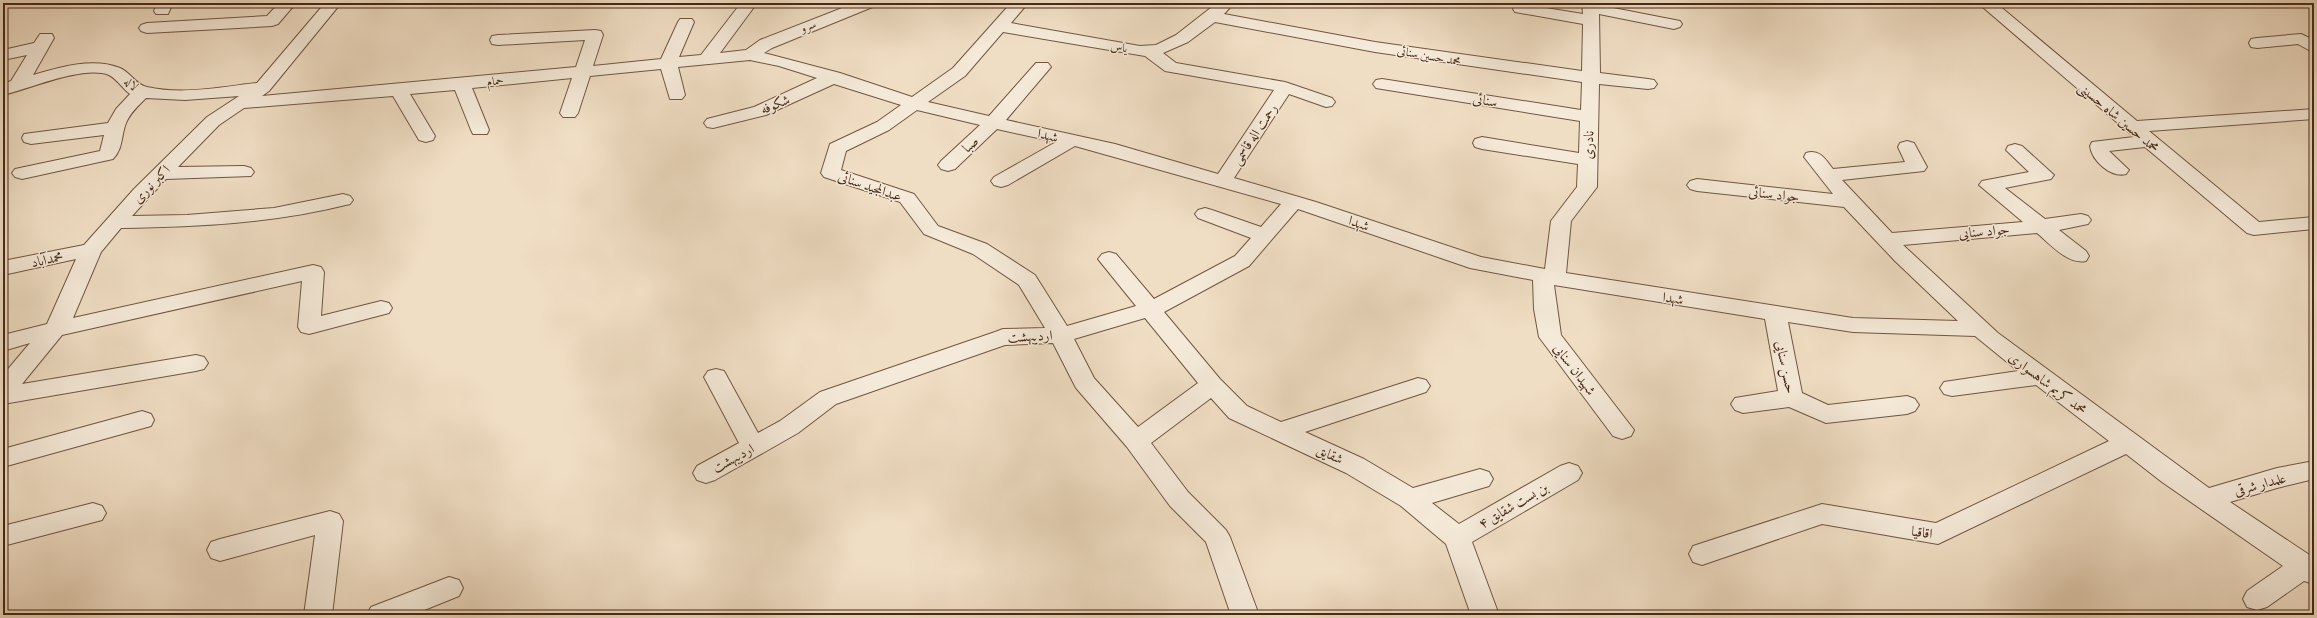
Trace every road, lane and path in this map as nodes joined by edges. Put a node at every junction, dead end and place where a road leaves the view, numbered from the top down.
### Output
1 (288, 3) edge
2 (333, 3) edge
3 (749, 3) edge
4 (869, 3) edge
5 (1020, 3) edge
6 (1226, 3) edge
7 (1986, 3) edge
8 (1520, 9) dead end
9 (1590, 10) edge
10 (1212, 16) junction
11 (686, 22) dead end
12 (1674, 24) dead end
13 (998, 27) junction
14 (147, 28) dead end
15 (498, 40) dead end
16 (2310, 42) edge
17 (2257, 43) dead end
18 (1150, 52) junction
19 (3, 55) edge
20 (750, 55) junction
21 (707, 59) junction
22 (668, 62) junction
23 (1042, 67) dead end
24 (582, 71) junction
25 (834, 77) junction
26 (1590, 78) junction
27 (461, 84) junction
28 (1382, 84) dead end
29 (1648, 84) dead end
30 (263, 87) junction
31 (11, 88) edge
32 (1285, 88) junction
33 (399, 90) junction
34 (142, 92) junction
35 (676, 95) dead end
36 (1326, 102) dead end
37 (240, 103) junction
38 (915, 104) junction
39 (569, 113) dead end
40 (2314, 114) edge
41 (1589, 117) junction
42 (713, 123) dead end
43 (993, 123) junction
44 (2131, 127) junction
45 (115, 128) junction
46 (480, 130) dead end
47 (426, 136) dead end
48 (31, 138) dead end
49 (1073, 140) junction
50 (2148, 141) junction
51 (1482, 143) dead end
52 (1907, 147) dead end
53 (2015, 150) dead end
54 (1813, 157) dead end
55 (1588, 160) junction
56 (948, 165) dead end
57 (2119, 170) dead end
58 (244, 172) dead end
59 (22, 173) dead end
60 (161, 173) junction
61 (1828, 176) junction
62 (1001, 180) dead end
63 (1223, 181) junction
64 (1697, 185) dead end
65 (343, 200) dead end
66 (1294, 202) junction
67 (1850, 202) junction
68 (1205, 214) dead end
69 (2081, 220) dead end
70 (115, 222) junction
71 (2314, 223) edge
72 (2043, 226) junction
73 (1264, 235) junction
74 (1886, 240) junction
75 (91, 250) junction
76 (2079, 256) dead end
77 (1109, 258) dead end
78 (3, 268) edge
79 (1549, 277) junction
80 (381, 308) dead end
81 (1152, 309) junction
82 (1775, 313) junction
83 (55, 329) junction
84 (1980, 329) junction
85 (1062, 335) junction
86 (3, 343) edge
87 (196, 363) dead end
88 (2040, 376) junction
89 (716, 377) dead end
90 (1212, 385) junction
91 (1418, 386) dead end
92 (1952, 388) dead end
93 (3, 391) edge
94 (3, 396) edge
95 (1791, 398) junction
96 (1743, 404) dead end
97 (1907, 405) dead end
98 (142, 420) dead end
99 (1622, 430) dead end
100 (1281, 431) junction
101 (1136, 442) junction
102 (2128, 442) junction
103 (753, 446) junction
104 (3, 458) edge
105 (2314, 470) edge
106 (706, 473) dead end
107 (1569, 473) dead end
108 (1480, 479) dead end
109 (1410, 499) junction
110 (2206, 499) junction
111 (93, 513) dead end
112 (3, 536) edge
113 (1457, 538) junction
114 (220, 550) dead end
115 (1702, 554) dead end
116 (2309, 570) edge
117 (449, 588) dead end
118 (2258, 599) dead end
119 (318, 615) edge
120 (381, 615) edge
121 (1245, 615) edge
122 (1485, 615) edge

1 - 14 street
2 - 30 street, اکبر نوری
3 - 21 street
4 - 20 street, سرو
5 - 13 street
6 - 10 street, یاس
7 - 44 street, محمد حسین شاه حسینی
8 - 9 street
9 - 12 street
9 - 26 street, نادری
10 - 18 street, یاس
10 - 26 street, محمد حسین سنائی
11 - 22 street
13 - 18 street, یاس
13 - 38 street
15 - 24 street
16 - 17 street
18 - 32 street
19 - 31 street
20 - 21 street, حمام
20 - 25 street, شهدا
21 - 22 street, حمام
22 - 24 street, حمام
22 - 35 street
23 - 43 street, صبا
24 - 27 street, حمام
24 - 39 street
25 - 38 street, شهدا
25 - 42 street, شکوفه
26 - 29 street, محمد حسین سنائی
26 - 41 street, نادری
27 - 33 street, حمام
27 - 46 street
28 - 41 street, سنائی
30 - 34 street, لاله
30 - 37 street, اکبر نوری
31 - 34 street, لاله
32 - 36 street
32 - 63 street, رحمت اله قاسمی
33 - 37 street, حمام
33 - 47 street
34 - 45 street
37 - 60 street, اکبر نوری
38 - 43 street, شهدا
38 - 85 street, عبدالمجید سنائی
40 - 44 street
41 - 55 street, نادری
43 - 49 street, شهدا
43 - 56 street, صبا
44 - 50 street, محمد حسین شاه حسینی
45 - 48 street
45 - 59 street
49 - 62 street
49 - 63 street, شهدا
50 - 57 street
50 - 71 street, محمد حسین شاه حسینی
51 - 55 street
52 - 61 street
53 - 72 street
54 - 61 street, محمد کریم شاهسواری
55 - 79 street, نادری
58 - 60 street
60 - 70 street, اکبر نوری
61 - 67 street, محمد کریم شاهسواری
63 - 66 street, شهدا
64 - 67 street, جواد سنائی
65 - 70 street
66 - 73 street, اردیبهشت
66 - 79 street, شهدا
67 - 74 street, محمد کریم شاهسواری
68 - 73 street
69 - 72 street, جواد سنایی
70 - 75 street, اکبر نوری
72 - 74 street, جواد سنایی
72 - 76 street
73 - 81 street, اردیبهشت
74 - 84 street, محمد کریم شاهسواری
75 - 78 street, محمدآباد
75 - 83 street, اکبر نوری
77 - 81 street, شقایق
79 - 82 street, شهدا
79 - 99 street, شهيدان سنايی
80 - 83 street
81 - 85 street, اردیبهشت
81 - 90 street, شقایق
82 - 84 street, شهدا
82 - 95 street, حسن سنايی
83 - 86 street
83 - 93 street, اکبر نوری
84 - 88 street, محمد کریم شاهسواری
85 - 101 street
85 - 103 street, اردیبهشت
87 - 94 street
88 - 92 street
88 - 102 street, محمد کریم شاهسواری
89 - 103 street
90 - 100 street, شقایق
90 - 101 street
91 - 100 street
95 - 96 street
95 - 97 street, حسن سنايی
98 - 104 street
100 - 109 street, شقایق
101 - 121 street
102 - 110 street, محمد کریم شاهسواری
102 - 115 street, اقاقیا
103 - 106 street, اردیبهشت
105 - 110 street, علمدار شرقی
107 - 113 street, بن بست شقایق ۴
108 - 109 street
109 - 113 street, شقایق
110 - 116 street, محمد کریم شاهسواری
111 - 112 street
113 - 122 street
114 - 119 street
116 - 118 street
117 - 120 street

